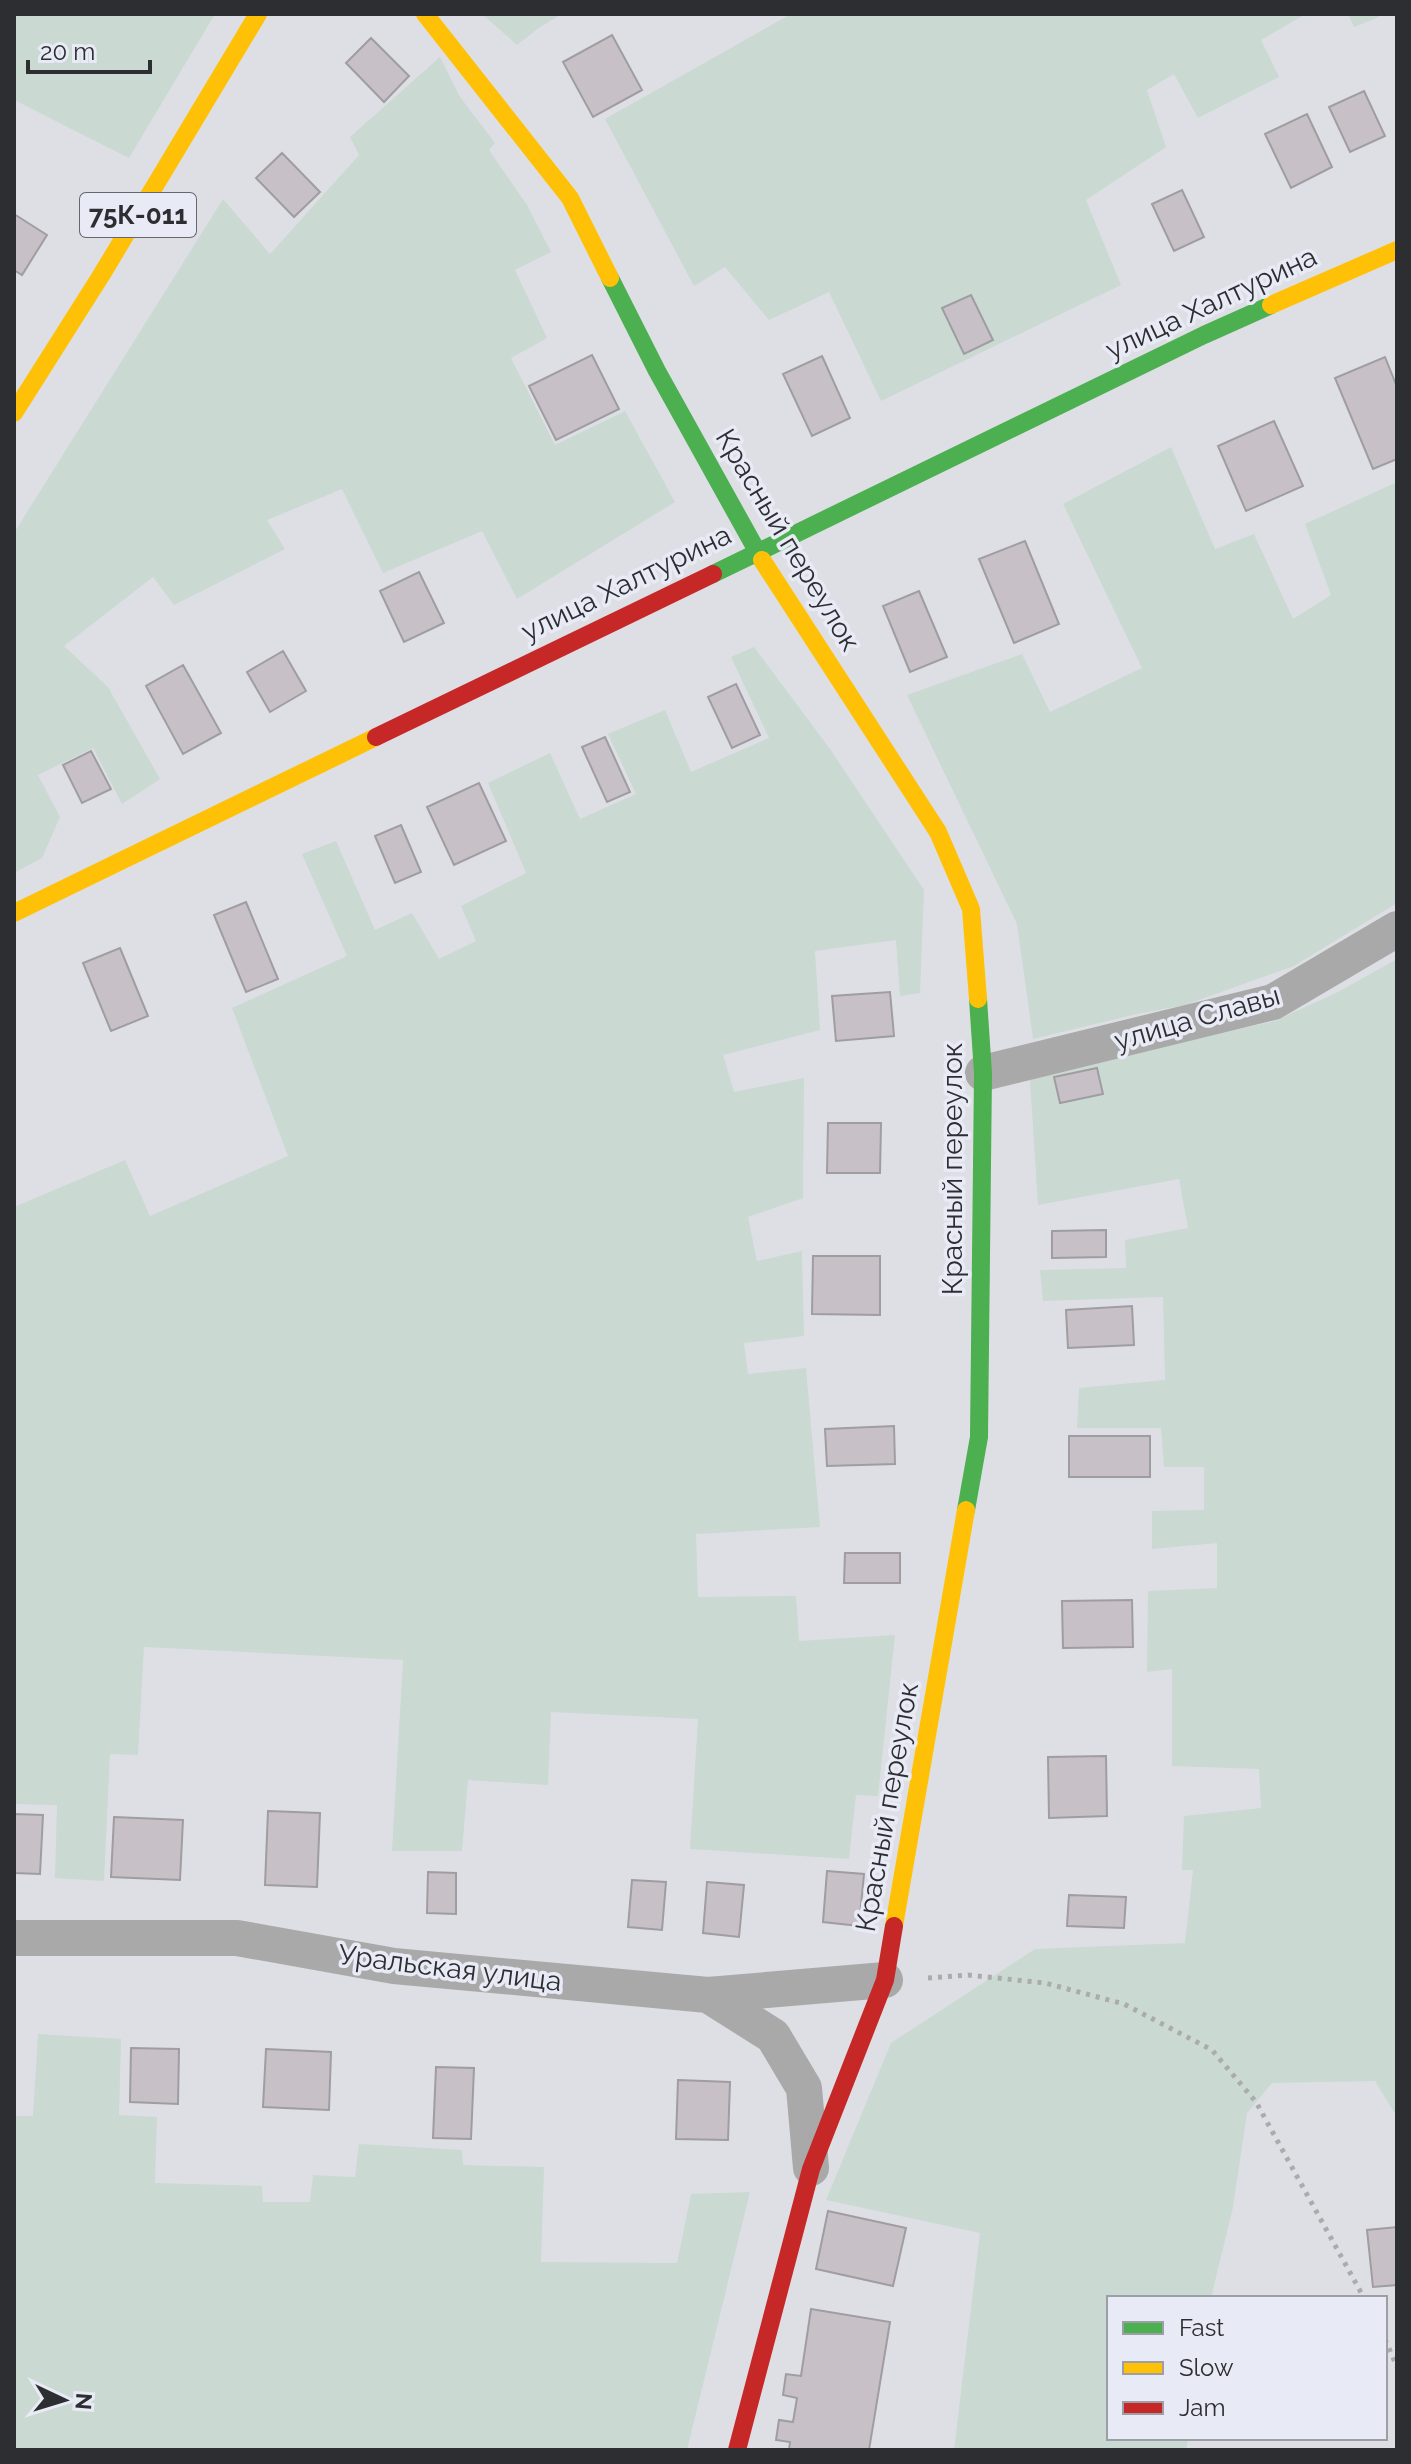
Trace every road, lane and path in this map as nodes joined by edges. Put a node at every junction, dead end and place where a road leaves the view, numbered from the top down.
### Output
1 (258, 14) edge
2 (425, 14) edge
3 (1397, 250) edge
4 (14, 413) edge
5 (756, 551) junction
6 (14, 913) edge
7 (1397, 929) edge
8 (983, 1073) junction
9 (14, 1938) edge
10 (885, 1980) junction
11 (708, 1995) junction
12 (811, 2169) junction
13 (1363, 2296) edge
14 (1387, 2344) edge
15 (1397, 2367) edge
16 (737, 2450) edge

1 - 4 street, 75К-011
2 - 5 street, Красный переулок
3 - 5 street, улица Халтурина
5 - 6 street, улица Халтурина
5 - 8 street, Красный переулок
7 - 8 street, улица Славы
8 - 10 street, Красный переулок
9 - 11 street, Уральская улица
10 - 11 street, Уральская улица
10 - 12 street, Красный переулок
10 - 13 path
11 - 12 street
12 - 16 street, Красный переулок
14 - 15 path

